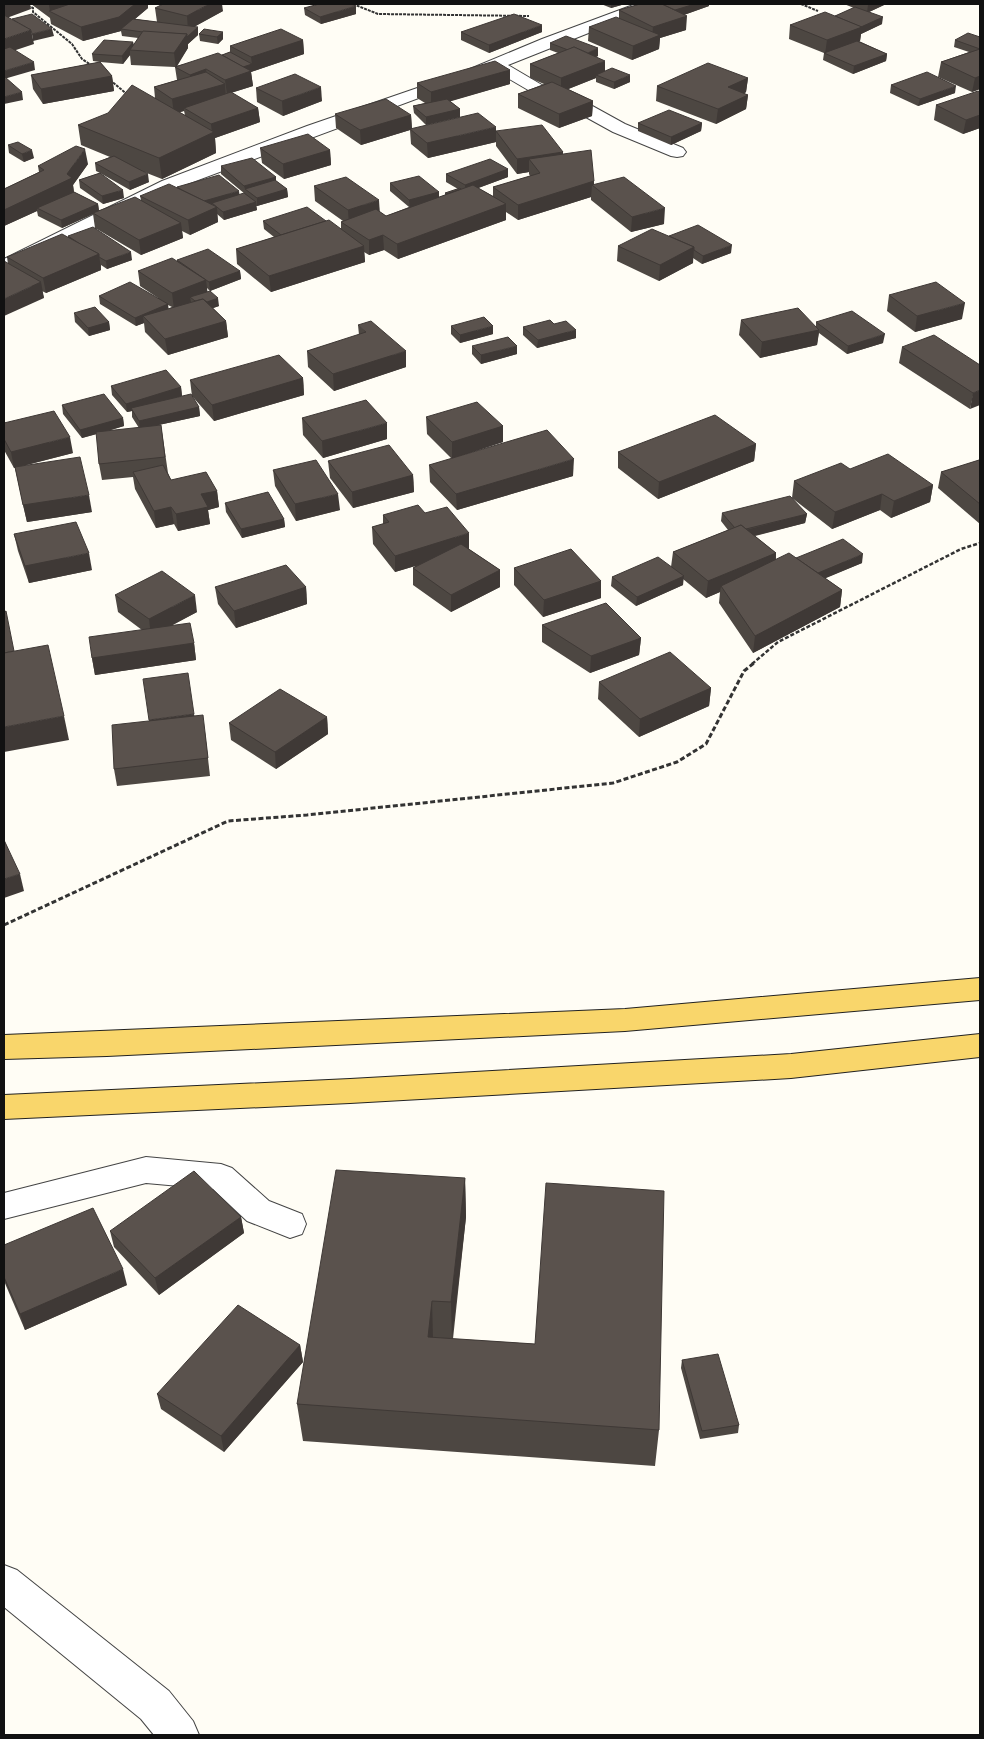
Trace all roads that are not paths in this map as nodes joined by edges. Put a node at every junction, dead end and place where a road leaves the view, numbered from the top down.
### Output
1 (650, 4) edge
2 (495, 64) junction
3 (677, 152) dead end
4 (4, 266) edge
5 (980, 989) edge
6 (980, 1045) edge
7 (4, 1047) edge
8 (4, 1107) edge
9 (4, 1206) edge
10 (290, 1224) dead end
11 (4, 1583) edge
12 (179, 1735) edge

1 - 2 street
2 - 3 street
2 - 4 street
5 - 7 main road
6 - 8 main road
9 - 10 street
11 - 12 street

